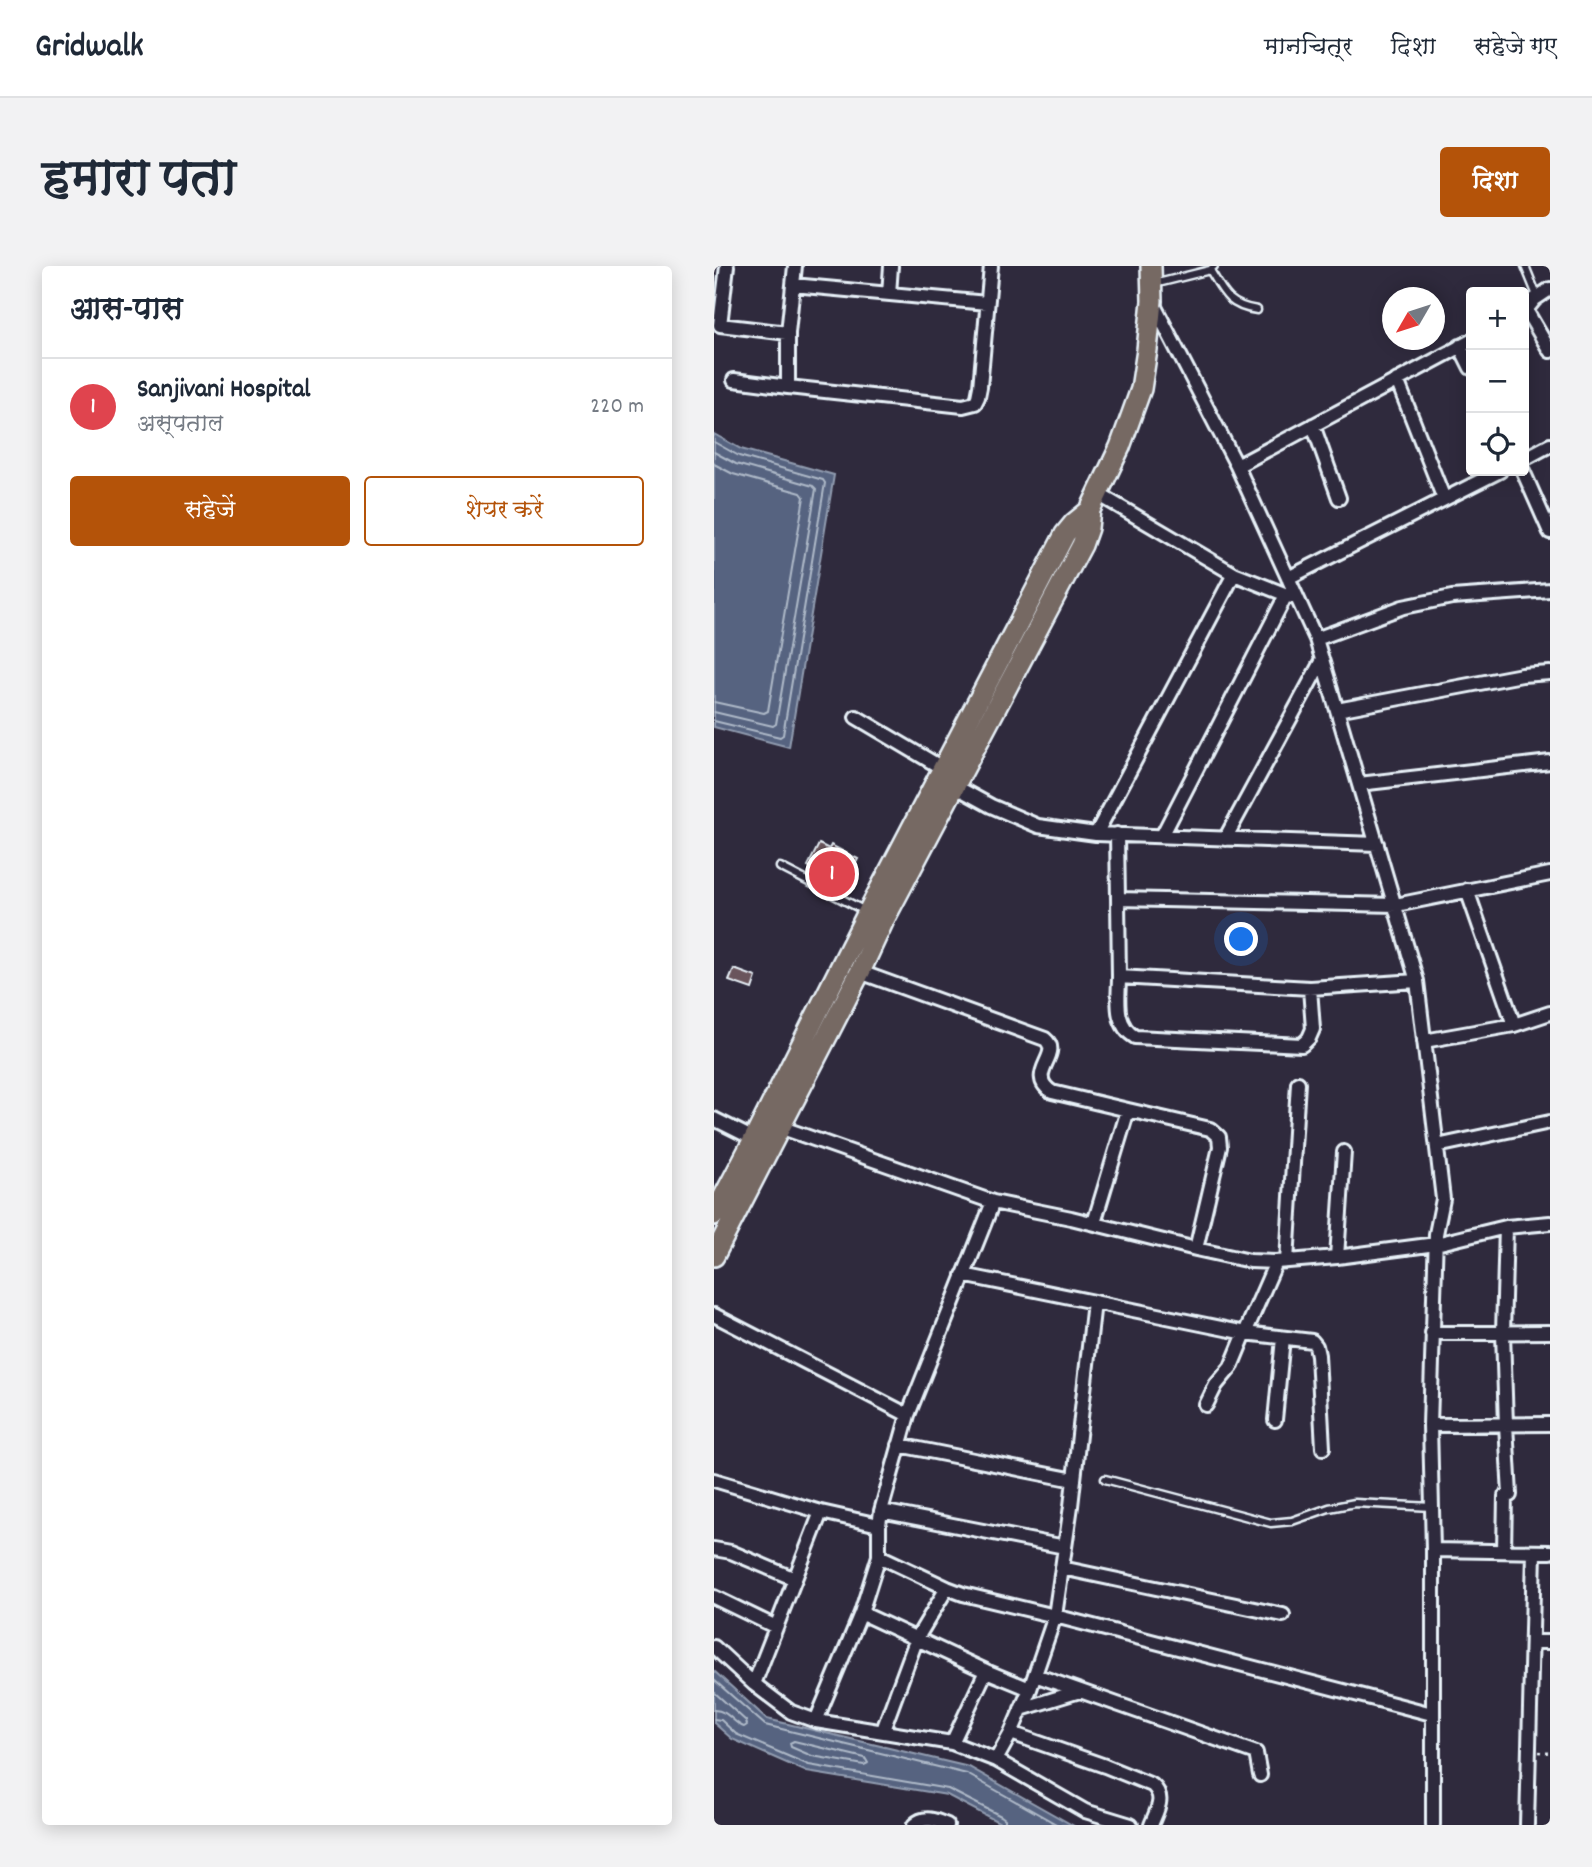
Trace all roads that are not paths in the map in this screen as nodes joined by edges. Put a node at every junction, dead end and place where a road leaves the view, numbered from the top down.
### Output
1 (727, 266) edge
2 (795, 266) edge
3 (891, 266) edge
4 (991, 266) edge
5 (1525, 266) edge
6 (1212, 268) edge
7 (1152, 284) edge
8 (793, 285) junction
9 (1550, 289) edge
10 (889, 294) junction
11 (1538, 298) junction
12 (987, 303) junction
13 (1529, 307) edge
14 (1257, 310) dead end
15 (1529, 317) edge
16 (717, 325) edge
17 (788, 332) junction
18 (1466, 344) edge
19 (1550, 351) edge
20 (734, 380) dead end
21 (1398, 380) junction
22 (788, 387) junction
23 (1313, 425) junction
24 (1550, 445) edge
25 (1529, 456) edge
26 (1237, 466) junction
27 (1490, 476) edge
28 (1524, 476) edge
29 (1339, 498) dead end
30 (1444, 499) junction
31 (1094, 502) junction
32 (1550, 531) edge
33 (1234, 574) junction
34 (1288, 578) junction
35 (1550, 590) edge
36 (1292, 597) junction
37 (1316, 639) junction
38 (1322, 660) junction
39 (1550, 673) edge
40 (1337, 710) junction
41 (856, 717) dead end
42 (1550, 762) edge
43 (940, 772) junction
44 (957, 782) junction
45 (1359, 784) junction
46 (1096, 834) junction
47 (1117, 834) junction
48 (1162, 836) junction
49 (1225, 839) junction
50 (1377, 844) junction
51 (780, 867) dead end
52 (1550, 874) edge
53 (1467, 890) junction
54 (1118, 899) junction
55 (1396, 905) junction
56 (876, 916) junction
57 (860, 972) junction
58 (1119, 977) junction
59 (1418, 981) junction
60 (1310, 988) junction
61 (1550, 1013) edge
62 (1514, 1025) junction
63 (1424, 1041) junction
64 (1298, 1083) dead end
65 (1128, 1111) junction
66 (714, 1119) edge
67 (1550, 1122) edge
68 (771, 1124) junction
69 (762, 1144) junction
70 (1437, 1146) junction
71 (1344, 1152) dead end
72 (992, 1202) junction
73 (714, 1215) edge
74 (1094, 1223) junction
75 (1550, 1223) edge
76 (1506, 1227) junction
77 (1436, 1244) junction
78 (1196, 1249) junction
79 (714, 1256) edge
80 (1337, 1257) junction
81 (1282, 1262) junction
82 (964, 1275) junction
83 (1094, 1302) junction
84 (714, 1315) edge
85 (1550, 1332) edge
86 (1245, 1333) junction
87 (1432, 1333) junction
88 (1503, 1333) junction
89 (1283, 1338) junction
90 (1206, 1405) dead end
91 (908, 1415) junction
92 (1275, 1420) dead end
93 (1550, 1424) edge
94 (1430, 1425) junction
95 (1506, 1425) junction
96 (899, 1445) junction
97 (1323, 1448) dead end
98 (1105, 1479) dead end
99 (714, 1480) edge
100 (1074, 1480) junction
101 (1432, 1507) junction
102 (821, 1512) junction
103 (880, 1518) junction
104 (1065, 1547) junction
105 (714, 1549) edge
106 (1433, 1550) junction
107 (1504, 1551) junction
108 (1534, 1552) junction
109 (1550, 1552) edge
110 (879, 1556) junction
111 (1062, 1568) junction
112 (795, 1579) junction
113 (947, 1588) junction
114 (714, 1597) edge
115 (861, 1613) junction
116 (1283, 1615) dead end
117 (1055, 1616) junction
118 (776, 1627) junction
119 (917, 1638) junction
120 (1532, 1642) junction
121 (1550, 1642) edge
122 (714, 1647) edge
123 (986, 1671) junction
124 (1035, 1675) junction
125 (754, 1684) junction
126 (1030, 1689) junction
127 (1080, 1691) junction
128 (1021, 1709) junction
129 (1432, 1714) junction
130 (816, 1721) junction
131 (883, 1730) junction
132 (1011, 1733) junction
133 (952, 1743) junction
134 (996, 1760) junction
135 (1260, 1775) dead end
136 (914, 1825) edge
137 (947, 1825) edge
138 (1131, 1825) edge
139 (1151, 1825) edge
140 (1433, 1825) edge
141 (1528, 1825) edge

1 - 16 street
2 - 8 street
3 - 10 street
4 - 12 street
5 - 11 lane
6 - 7 lane
6 - 14 lane
7 - 26 street
7 - 31 highway
8 - 10 street
8 - 17 street
9 - 11 street
10 - 12 street
11 - 13 street
12 - 22 street
15 - 19 street
16 - 17 street
17 - 22 street
18 - 21 street
20 - 22 street
21 - 23 street
21 - 30 street
23 - 26 street
23 - 29 street
24 - 25 street
26 - 34 street
27 - 30 street
28 - 32 street
30 - 34 street
31 - 33 street
31 - 43 highway
31 - 44 highway
33 - 36 street
33 - 46 street
34 - 36 street
35 - 37 street
36 - 37 street
36 - 48 street
37 - 38 street
38 - 40 street
38 - 49 street
39 - 40 street
40 - 45 street
41 - 43 street
42 - 45 street
43 - 44 street
43 - 56 highway
44 - 46 street
44 - 56 highway
45 - 50 street
46 - 47 street
47 - 48 street
47 - 54 street
48 - 49 street
49 - 50 street
50 - 55 street
51 - 56 lane
52 - 53 street
53 - 55 street
53 - 62 street
54 - 55 street
54 - 58 street
55 - 59 street
56 - 57 highway
56 - 68 highway
57 - 65 street
57 - 68 highway
58 - 60 street
58 - 60 street
59 - 60 street
59 - 63 street
61 - 62 street
62 - 63 street
63 - 70 street
64 - 81 street
65 - 74 street
65 - 78 street
66 - 69 street
67 - 70 street
68 - 69 highway
68 - 72 street
69 - 73 highway
69 - 79 highway
70 - 77 street
71 - 80 street
72 - 74 street
72 - 82 street
74 - 78 street
75 - 76 street
76 - 77 street
76 - 88 street
77 - 80 street
77 - 87 street
78 - 81 street
80 - 81 street
81 - 86 street
82 - 83 street
82 - 91 street
83 - 86 street
83 - 100 street
84 - 91 street
85 - 88 street
86 - 89 street
86 - 90 street
87 - 88 street
87 - 94 street
88 - 95 street
89 - 92 street
89 - 97 street
91 - 96 street
93 - 95 street
94 - 95 street
94 - 101 street
95 - 107 street
96 - 100 street
96 - 103 street
98 - 101 lane
99 - 102 street
100 - 104 street
101 - 106 street
102 - 103 street
102 - 112 street
103 - 104 street
103 - 110 street
104 - 111 street
105 - 112 street
106 - 107 street
106 - 129 street
107 - 108 street
108 - 109 street
108 - 120 street
110 - 113 street
110 - 115 street
111 - 116 street
111 - 117 street
112 - 118 street
113 - 117 street
113 - 119 street
114 - 118 street
115 - 119 street
115 - 130 street
117 - 124 street
117 - 129 street
118 - 125 street
119 - 123 street
119 - 131 street
120 - 121 street
120 - 141 street
122 - 125 street
123 - 126 street
123 - 133 street
124 - 126 street
124 - 127 street
125 - 130 street
126 - 128 street
127 - 128 street
127 - 135 street
128 - 132 street
129 - 140 street
130 - 131 street
131 - 133 street
132 - 134 street
132 - 139 street
133 - 134 street
134 - 138 street
136 - 137 street

